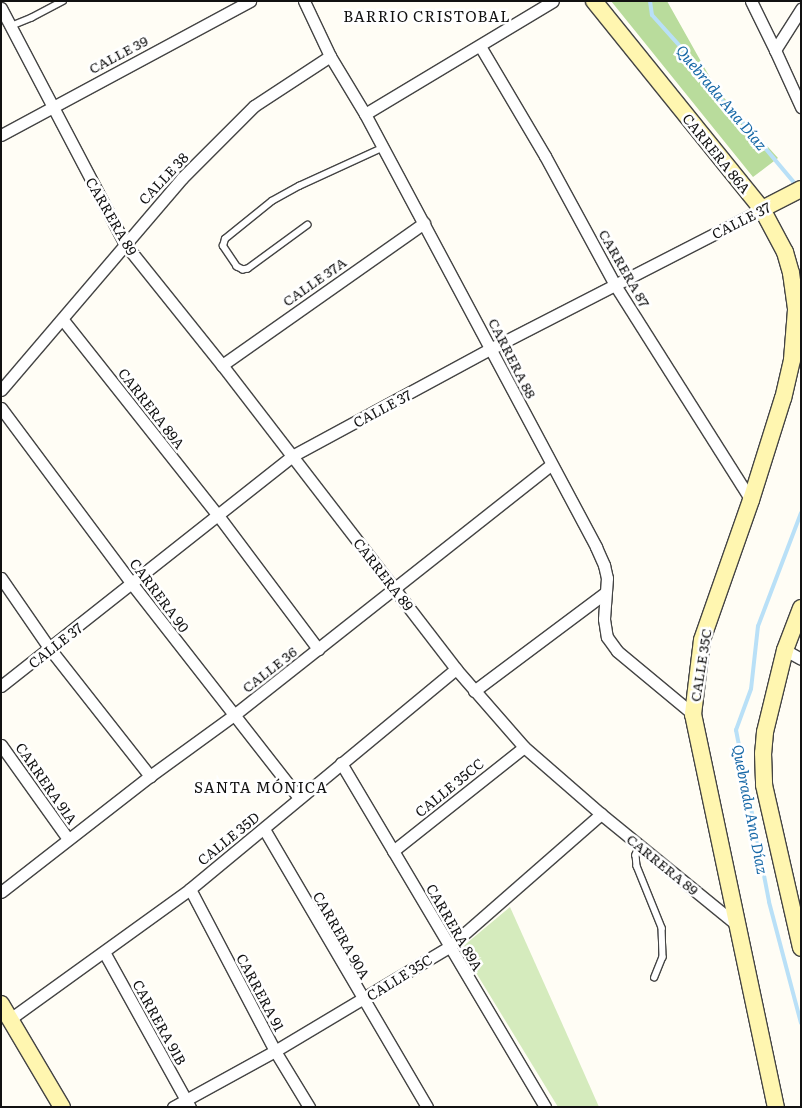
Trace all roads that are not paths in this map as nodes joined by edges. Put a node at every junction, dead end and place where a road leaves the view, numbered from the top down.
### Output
1 (63, 1) edge
2 (250, 1) edge
3 (304, 1) edge
4 (553, 1) edge
5 (594, 1) edge
6 (751, 1) edge
7 (1, 8) edge
8 (801, 9) edge
9 (6, 28) edge
10 (480, 46) junction
11 (775, 50) junction
12 (330, 56) junction
13 (52, 107) junction
14 (801, 107) edge
15 (366, 114) junction
16 (1, 135) edge
17 (384, 148) junction
18 (801, 189) edge
19 (762, 209) junction
20 (424, 223) junction
21 (308, 225) dead end
22 (125, 244) junction
23 (615, 285) junction
24 (63, 320) junction
25 (492, 348) junction
26 (222, 365) junction
27 (1, 390) edge
28 (1, 408) edge
29 (292, 456) junction
30 (551, 465) junction
31 (751, 500) junction
32 (217, 514) junction
33 (1, 578) edge
34 (132, 584) junction
35 (394, 587) junction
36 (605, 593) junction
37 (801, 608) edge
38 (50, 649) junction
39 (318, 649) junction
40 (785, 650) junction
41 (801, 658) edge
42 (456, 669) junction
43 (1, 686) edge
44 (474, 691) junction
45 (693, 714) junction
46 (234, 716) junction
47 (1, 745) edge
48 (524, 747) junction
49 (341, 763) junction
50 (150, 776) junction
51 (299, 798) junction
52 (601, 814) junction
53 (264, 829) junction
54 (68, 839) junction
55 (640, 845) junction
56 (393, 851) junction
57 (190, 889) junction
58 (1, 892) edge
59 (736, 924) junction
60 (449, 947) junction
61 (801, 948) edge
62 (104, 952) junction
63 (655, 977) dead end
64 (362, 1000) junction
65 (1, 1004) edge
66 (10, 1019) junction
67 (275, 1051) junction
68 (188, 1103) edge
69 (62, 1107) edge
70 (173, 1107) edge
71 (309, 1107) edge
72 (427, 1107) edge
73 (545, 1107) edge
74 (776, 1107) edge

1 - 9 lane
2 - 13 street, CALLE 39
3 - 12 street, CARRERA 88
4 - 10 street
5 - 19 street, CARRERA 86A
6 - 11 street
7 - 9 street, CARRERA 89
8 - 11 street
9 - 13 street, CARRERA 89
10 - 15 street
10 - 23 street, CARRERA 87
11 - 14 street
12 - 15 street, CARRERA 88
12 - 22 street, CALLE 38
13 - 16 street, CALLE 39
13 - 22 street, CARRERA 89
15 - 17 street, CARRERA 88
17 - 20 street, CARRERA 88
17 - 21 lane
18 - 19 street, CALLE 37
19 - 23 street, CALLE 37
19 - 31 street, CARRERA 86A
20 - 25 street, CARRERA 88
20 - 26 street, CALLE 37A
22 - 24 street, CALLE 38
22 - 26 street, CARRERA 89
23 - 25 street, CALLE 37
23 - 31 street, CARRERA 87
24 - 27 street, CALLE 38
24 - 32 street, CARRERA 89A
25 - 29 street, CALLE 37
25 - 30 street, CARRERA 88
26 - 29 street, CARRERA 89
28 - 34 street, CARRERA 90
29 - 32 street, CALLE 37
29 - 35 street, CARRERA 89
30 - 35 street, CALLE 36
30 - 36 street, CARRERA 88
31 - 45 street, CALLE 35C
32 - 34 street, CALLE 37
32 - 39 street, CARRERA 89A
33 - 38 street
34 - 38 street, CALLE 37
34 - 46 street, CARRERA 90
35 - 39 street, CALLE 36
35 - 42 street, CARRERA 89
36 - 44 street
36 - 45 street, CARRERA 88
37 - 40 street
38 - 43 street, CALLE 37
38 - 50 street
39 - 46 street, CALLE 36
40 - 41 street
40 - 61 street
42 - 44 street, CARRERA 89
42 - 49 street, CALLE 35D
44 - 48 street, CARRERA 89
45 - 59 street, CALLE 35C
46 - 50 street, CALLE 36
46 - 51 street, CARRERA 90
47 - 54 street, CARRERA 91A
48 - 52 street, CARRERA 89
48 - 56 street, CALLE 35CC
49 - 51 street, CALLE 35D
49 - 56 street, CARRERA 89A
50 - 54 street, CALLE 36
51 - 53 street, CALLE 35D
52 - 55 street, CARRERA 89
52 - 60 street, CALLE 35C
53 - 57 street, CALLE 35D
53 - 64 street, CARRERA 90A
54 - 58 street, CALLE 36
55 - 59 street, CARRERA 89
55 - 63 lane
56 - 60 street, CARRERA 89A
57 - 62 street, CALLE 35D
57 - 67 street, CARRERA 91
59 - 74 street
60 - 64 street, CALLE 35C
60 - 73 street, CARRERA 89A
62 - 66 street, CALLE 35D
62 - 68 street, CARRERA 91B
64 - 67 street, CALLE 35C
64 - 72 street, CARRERA 90A
65 - 66 street
66 - 69 street
67 - 68 street, CALLE 35C
67 - 71 street, CARRERA 91
68 - 70 street, CALLE 35C

